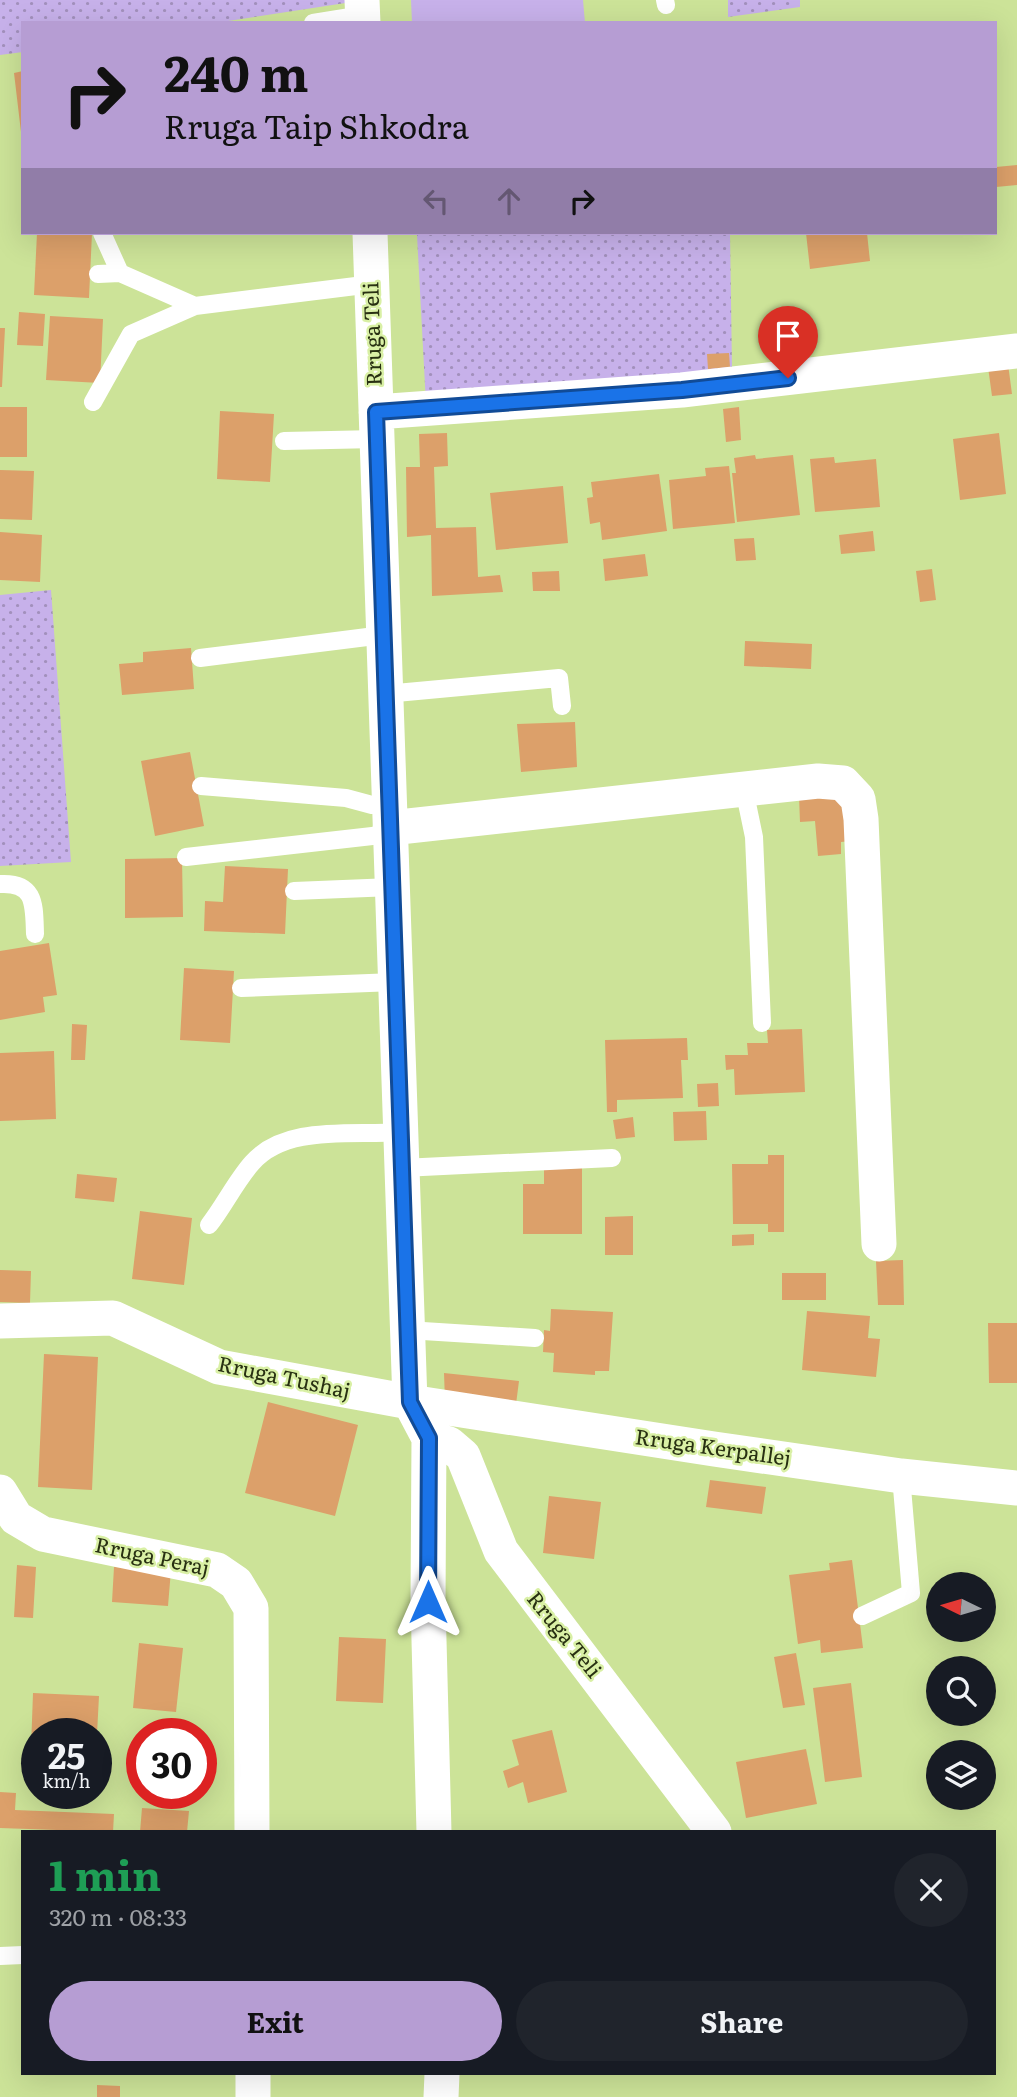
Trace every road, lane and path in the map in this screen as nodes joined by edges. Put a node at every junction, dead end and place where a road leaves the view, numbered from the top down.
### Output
1 (363, 13) edge
2 (323, 21) edge
3 (103, 235) edge
4 (370, 235) edge
5 (120, 273) junction
6 (98, 274) dead end
7 (372, 284) junction
8 (195, 306) junction
9 (131, 334) junction
10 (107, 343) dead end
11 (1017, 351) edge
12 (93, 402) dead end
13 (377, 426) junction
14 (285, 441) dead end
15 (383, 635) junction
16 (200, 658) dead end
17 (385, 694) junction
18 (562, 706) dead end
19 (201, 786) dead end
20 (744, 789) junction
21 (390, 822) junction
22 (186, 858) dead end
23 (0, 884) edge
24 (392, 887) junction
25 (293, 891) dead end
26 (34, 934) dead end
27 (395, 982) junction
28 (241, 988) dead end
29 (762, 1023) dead end
30 (400, 1132) junction
31 (612, 1158) dead end
32 (402, 1168) junction
33 (209, 1225) dead end
34 (879, 1244) dead end
35 (0, 1321) edge
36 (407, 1330) junction
37 (535, 1338) dead end
38 (410, 1402) junction
39 (429, 1438) junction
40 (901, 1476) junction
41 (1017, 1488) edge
42 (0, 1492) edge
43 (862, 1616) dead end
44 (252, 1830) edge
45 (434, 1830) edge
46 (712, 1830) edge
47 (21, 1955) edge
48 (0, 1956) edge
49 (253, 2075) edge
50 (442, 2075) edge
51 (253, 2097) edge
52 (441, 2097) edge

1 - 2 lane
3 - 5 lane
4 - 7 street, Rruga Teli
5 - 6 lane
5 - 8 lane
7 - 8 lane
7 - 13 street, Rruga Teli
8 - 9 lane
9 - 10 lane
9 - 12 lane
11 - 13 street
13 - 14 lane
13 - 15 street, Rruga Teli
15 - 16 lane
15 - 17 street, Rruga Teli
17 - 18 lane
17 - 21 street, Rruga Teli
19 - 21 lane
20 - 21 street
20 - 29 lane
20 - 34 street
21 - 22 lane
21 - 24 street, Rruga Teli
23 - 26 lane
24 - 25 lane
24 - 27 street, Rruga Teli
27 - 28 lane
27 - 30 street, Rruga Teli
30 - 32 street, Rruga Teli
30 - 33 lane
31 - 32 lane
32 - 36 street, Rruga Teli
35 - 38 street, Rruga Tushaj
36 - 37 lane
36 - 38 street, Rruga Teli
38 - 39 street, Rruga Teli
38 - 40 street, Rruga Kerpallej
39 - 45 street, Rruga Teli
39 - 46 street, Rruga Teli
40 - 41 street, Rruga Kerpallej
40 - 43 lane
42 - 44 street, Rruga Peraj
47 - 48 lane
49 - 51 street
50 - 52 street

